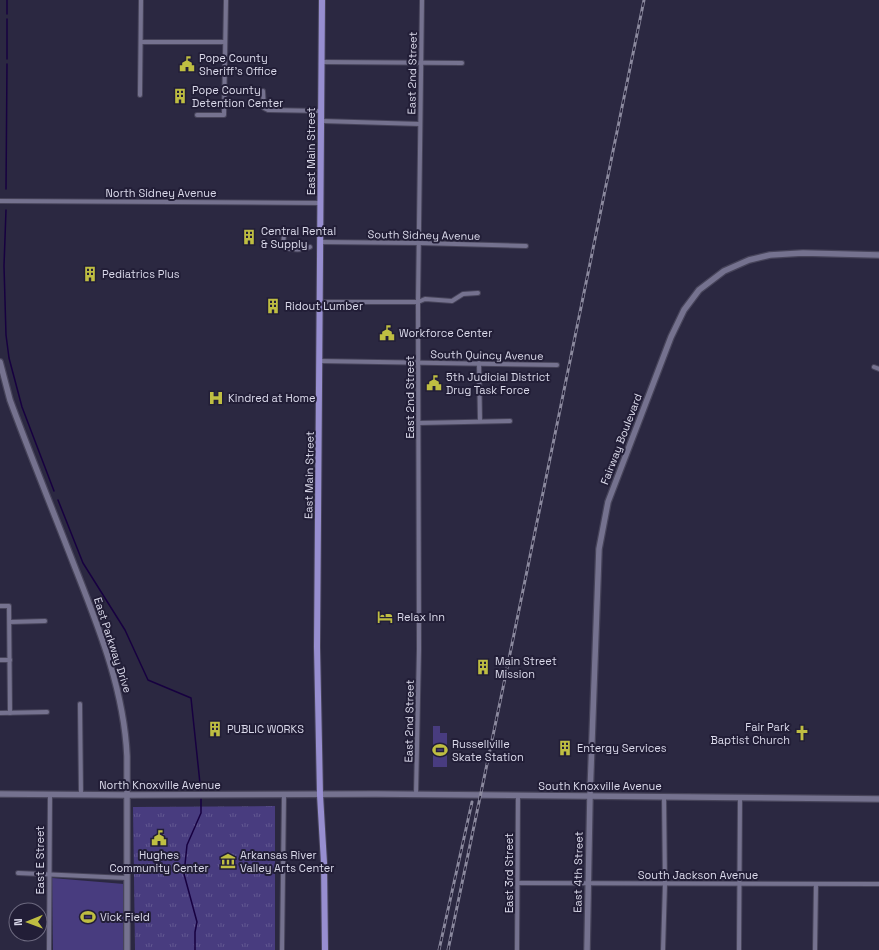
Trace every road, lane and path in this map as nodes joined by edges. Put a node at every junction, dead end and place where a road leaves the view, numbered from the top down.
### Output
1 (141, 0) edge
2 (226, 0) edge
3 (322, 0) edge
4 (422, 0) edge
5 (141, 42) junction
6 (225, 42) junction
7 (322, 62) junction
8 (421, 63) junction
9 (462, 63) dead end
10 (263, 91) dead end
11 (140, 95) dead end
12 (322, 111) junction
13 (197, 116) dead end
14 (322, 122) junction
15 (420, 124) junction
16 (0, 201) edge
17 (321, 203) junction
18 (285, 231) dead end
19 (320, 242) junction
20 (420, 243) junction
21 (526, 246) dead end
22 (310, 247) dead end
23 (879, 255) edge
24 (478, 293) dead end
25 (320, 302) junction
26 (418, 302) junction
27 (320, 361) junction
28 (0, 362) edge
29 (419, 363) junction
30 (479, 363) junction
31 (557, 365) dead end
32 (480, 421) junction
33 (510, 421) dead end
34 (418, 423) junction
35 (0, 606) edge
36 (10, 622) junction
37 (45, 622) dead end
38 (0, 660) edge
39 (10, 660) junction
40 (80, 704) dead end
41 (47, 712) dead end
42 (0, 713) edge
43 (10, 713) junction
44 (0, 794) edge
45 (50, 795) junction
46 (80, 795) junction
47 (127, 795) junction
48 (284, 795) junction
49 (320, 795) junction
50 (416, 795) junction
51 (518, 795) junction
52 (590, 795) junction
53 (664, 796) junction
54 (740, 797) junction
55 (879, 798) edge
56 (18, 873) dead end
57 (49, 875) junction
58 (127, 878) junction
59 (518, 883) junction
60 (588, 883) junction
61 (665, 884) junction
62 (739, 884) junction
63 (816, 884) junction
64 (879, 884) edge
65 (49, 950) edge
66 (126, 950) edge
67 (282, 950) edge
68 (325, 950) edge
69 (517, 950) edge
70 (587, 950) edge
71 (663, 950) edge
72 (739, 950) edge
73 (816, 950) edge

1 - 5 street
2 - 6 street
3 - 7 main road, East Main Street
4 - 8 street, East 2nd Street
5 - 6 street
5 - 11 street
6 - 13 street
7 - 8 street
7 - 12 main road, East Main Street
8 - 9 street
8 - 15 street, East 2nd Street
10 - 12 street
12 - 14 main road, East Main Street
14 - 15 street
14 - 17 main road, East Main Street
15 - 20 street, East 2nd Street
16 - 17 street, North Sidney Avenue
17 - 19 main road, East Main Street
18 - 22 street
19 - 20 street, South Sidney Avenue
19 - 25 main road, East Main Street
20 - 21 street, South Sidney Avenue
20 - 26 street, East 2nd Street
23 - 52 main road, Fairway Boulevard
24 - 26 street
25 - 26 street
25 - 27 main road, East Main Street
26 - 29 street, East 2nd Street
27 - 29 street, South Quincy Avenue
27 - 49 main road, East Main Street
28 - 47 main road, East Parkway Drive
29 - 30 street, South Quincy Avenue
29 - 34 street, East 2nd Street
30 - 31 street, South Quincy Avenue
30 - 32 street
32 - 33 street
32 - 34 street
34 - 50 street, East 2nd Street
35 - 36 street
36 - 37 street
36 - 39 street
38 - 39 street
39 - 43 street
40 - 46 street
41 - 43 street
42 - 43 street
44 - 45 main road, North Knoxville Avenue
45 - 46 main road, North Knoxville Avenue
45 - 57 street, East E Street
46 - 47 main road, North Knoxville Avenue
47 - 48 main road, North Knoxville Avenue
47 - 58 main road, East Parkway Drive
48 - 49 main road, North Knoxville Avenue
48 - 67 street
49 - 50 main road, South Knoxville Avenue
49 - 68 main road, East Main Street
50 - 51 main road, South Knoxville Avenue
51 - 52 main road, South Knoxville Avenue
51 - 59 street, East 3rd Street
52 - 53 main road, South Knoxville Avenue
52 - 60 main road, East 4th Street
53 - 54 main road, South Knoxville Avenue
53 - 61 street
54 - 55 main road, South Knoxville Avenue
54 - 62 street
56 - 57 street
57 - 58 street
57 - 65 street, East E Street
58 - 66 main road, East Parkway Drive
59 - 60 street, South Jackson Avenue
59 - 69 street, East 3rd Street
60 - 61 street, South Jackson Avenue
60 - 70 main road, East 4th Street
61 - 62 street, South Jackson Avenue
61 - 71 street
62 - 63 street, South Jackson Avenue
62 - 72 street
63 - 64 street, South Jackson Avenue
63 - 73 street

